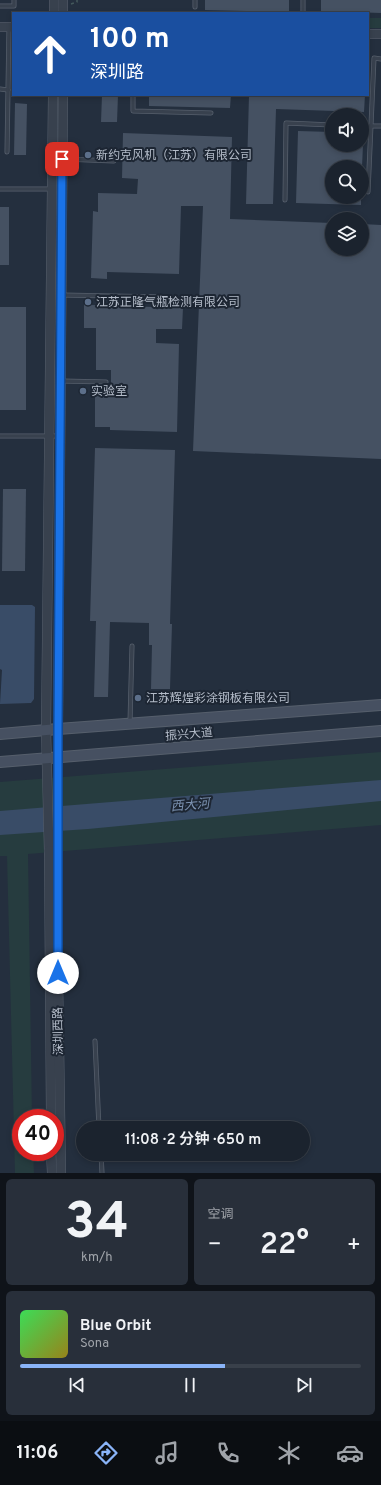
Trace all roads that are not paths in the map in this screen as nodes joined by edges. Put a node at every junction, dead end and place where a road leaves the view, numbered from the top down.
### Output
1 (14, 0) edge
2 (54, 0) edge
3 (63, 0) edge
4 (195, 0) edge
5 (303, 0) edge
6 (0, 6) edge
7 (195, 8) dead end
8 (54, 12) edge
9 (63, 12) edge
10 (303, 12) edge
11 (7, 27) edge
12 (369, 34) edge
13 (381, 34) edge
14 (381, 59) edge
15 (0, 89) edge
16 (8, 90) junction
17 (53, 96) edge
18 (63, 96) edge
19 (133, 96) edge
20 (211, 113) dead end
21 (325, 125) edge
22 (371, 126) junction
23 (381, 126) edge
24 (7, 152) dead end
25 (62, 159) junction
26 (114, 161) dead end
27 (369, 170) edge
28 (0, 189) edge
29 (57, 189) junction
30 (285, 200) dead end
31 (61, 295) junction
32 (163, 297) dead end
33 (61, 381) junction
34 (106, 382) dead end
35 (0, 436) edge
36 (49, 436) junction
37 (60, 436) junction
38 (132, 646) dead end
39 (381, 705) edge
40 (130, 724) junction
41 (58, 728) junction
42 (46, 730) junction
43 (381, 731) edge
44 (0, 734) edge
45 (46, 758) junction
46 (58, 758) junction
47 (0, 762) edge
48 (54, 849) junction
49 (95, 1041) dead end
50 (51, 1109) edge
51 (99, 1121) edge
52 (51, 1161) edge
53 (101, 1161) edge
54 (52, 1173) edge
55 (61, 1173) edge
56 (102, 1173) edge

1 - 6 lane
2 - 8 street
3 - 9 street
4 - 7 lane
5 - 10 lane
11 - 16 lane
12 - 13 street
14 - 22 lane
15 - 16 lane
16 - 24 lane
17 - 29 street
18 - 25 street
19 - 20 lane
21 - 30 lane
22 - 23 lane
22 - 27 lane
25 - 26 lane
25 - 29 street
28 - 29 lane
29 - 31 street
29 - 36 street
31 - 32 lane
31 - 33 street
33 - 34 lane
33 - 37 street
35 - 36 lane
36 - 37 lane
36 - 42 street
37 - 41 street
38 - 40 lane
39 - 40 main road, 振兴大道
40 - 41 main road, 振兴大道
41 - 42 main road, 振兴大道
41 - 46 street
42 - 44 main road, 振兴大道
42 - 45 street
43 - 46 main road, 振兴大道
45 - 46 main road, 振兴大道
45 - 47 main road, 振兴大道
45 - 48 street
46 - 48 street
48 - 50 street, 深圳西路
48 - 55 street, 深圳西路
49 - 51 lane
52 - 54 street
53 - 56 lane

